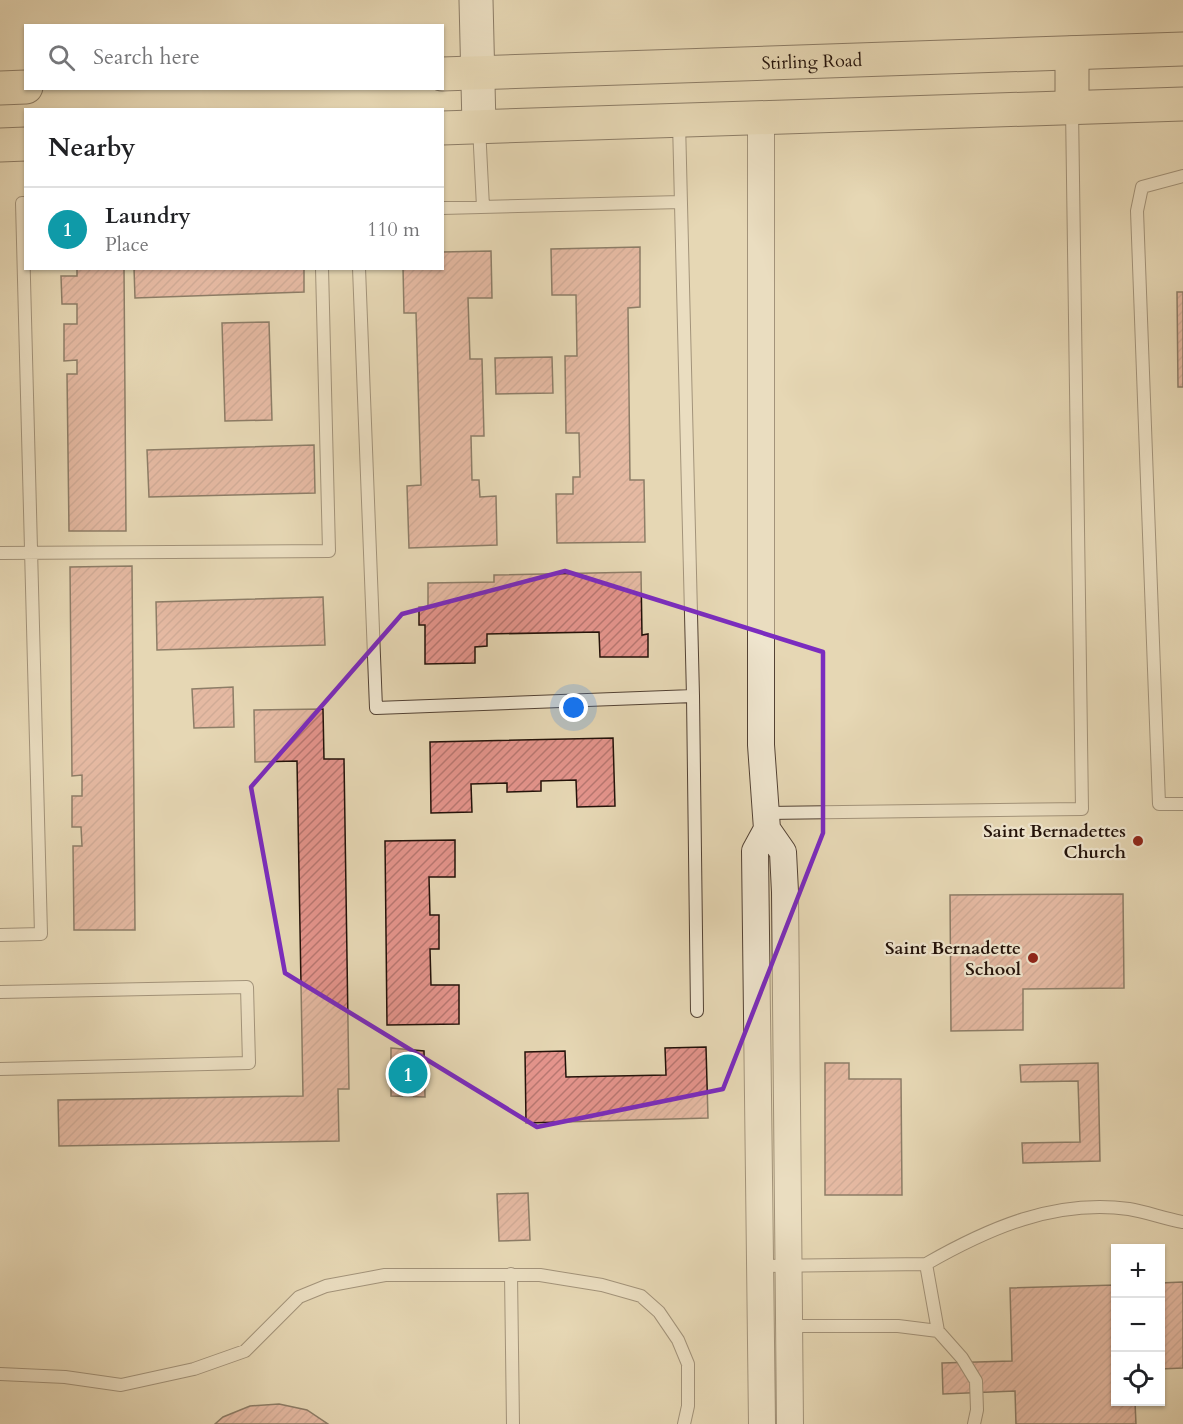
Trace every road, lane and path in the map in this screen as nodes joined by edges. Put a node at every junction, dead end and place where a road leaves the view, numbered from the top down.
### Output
1 (476, 0) edge
2 (1183, 49) edge
3 (1072, 53) junction
4 (477, 73) junction
5 (444, 74) edge
6 (24, 87) edge
7 (0, 88) edge
8 (1183, 104) edge
9 (1072, 107) junction
10 (761, 119) junction
11 (679, 120) junction
12 (479, 126) junction
13 (444, 128) edge
14 (24, 144) edge
15 (0, 145) edge
16 (1183, 176) edge
17 (681, 202) junction
18 (24, 203) edge
19 (483, 207) junction
20 (444, 208) edge
21 (322, 270) edge
22 (359, 270) edge
23 (32, 552) junction
24 (0, 553) edge
25 (693, 696) junction
26 (1183, 804) edge
27 (766, 821) junction
28 (0, 935) edge
29 (0, 992) edge
30 (697, 1011) dead end
31 (772, 1017) junction
32 (0, 1069) edge
33 (1183, 1222) edge
34 (926, 1264) junction
35 (762, 1266) junction
36 (790, 1266) junction
37 (511, 1274) junction
38 (791, 1326) junction
39 (938, 1330) junction
40 (0, 1374) edge
41 (513, 1424) edge
42 (684, 1424) edge
43 (762, 1424) edge
44 (790, 1424) edge
45 (974, 1424) edge

1 - 4 street
2 - 3 main road, Stirling Road
3 - 4 main road, Stirling Road
3 - 9 main road
4 - 5 main road, Stirling Road
4 - 12 street
6 - 7 main road
8 - 9 main road
9 - 10 main road
9 - 27 lane
10 - 11 main road
10 - 27 street
11 - 12 main road
11 - 17 lane
12 - 13 main road
12 - 19 lane
14 - 15 main road
16 - 26 lane
17 - 19 lane
17 - 25 lane
18 - 23 lane
19 - 20 lane
21 - 23 lane
22 - 25 lane
23 - 24 lane
23 - 28 lane
25 - 30 lane
27 - 31 street
29 - 32 lane
31 - 35 street
31 - 36 street
33 - 34 lane
34 - 36 lane
34 - 39 lane
35 - 36 lane
35 - 43 street
36 - 38 street
37 - 40 lane
37 - 41 lane
37 - 42 lane
38 - 39 lane
38 - 44 street
39 - 45 lane

